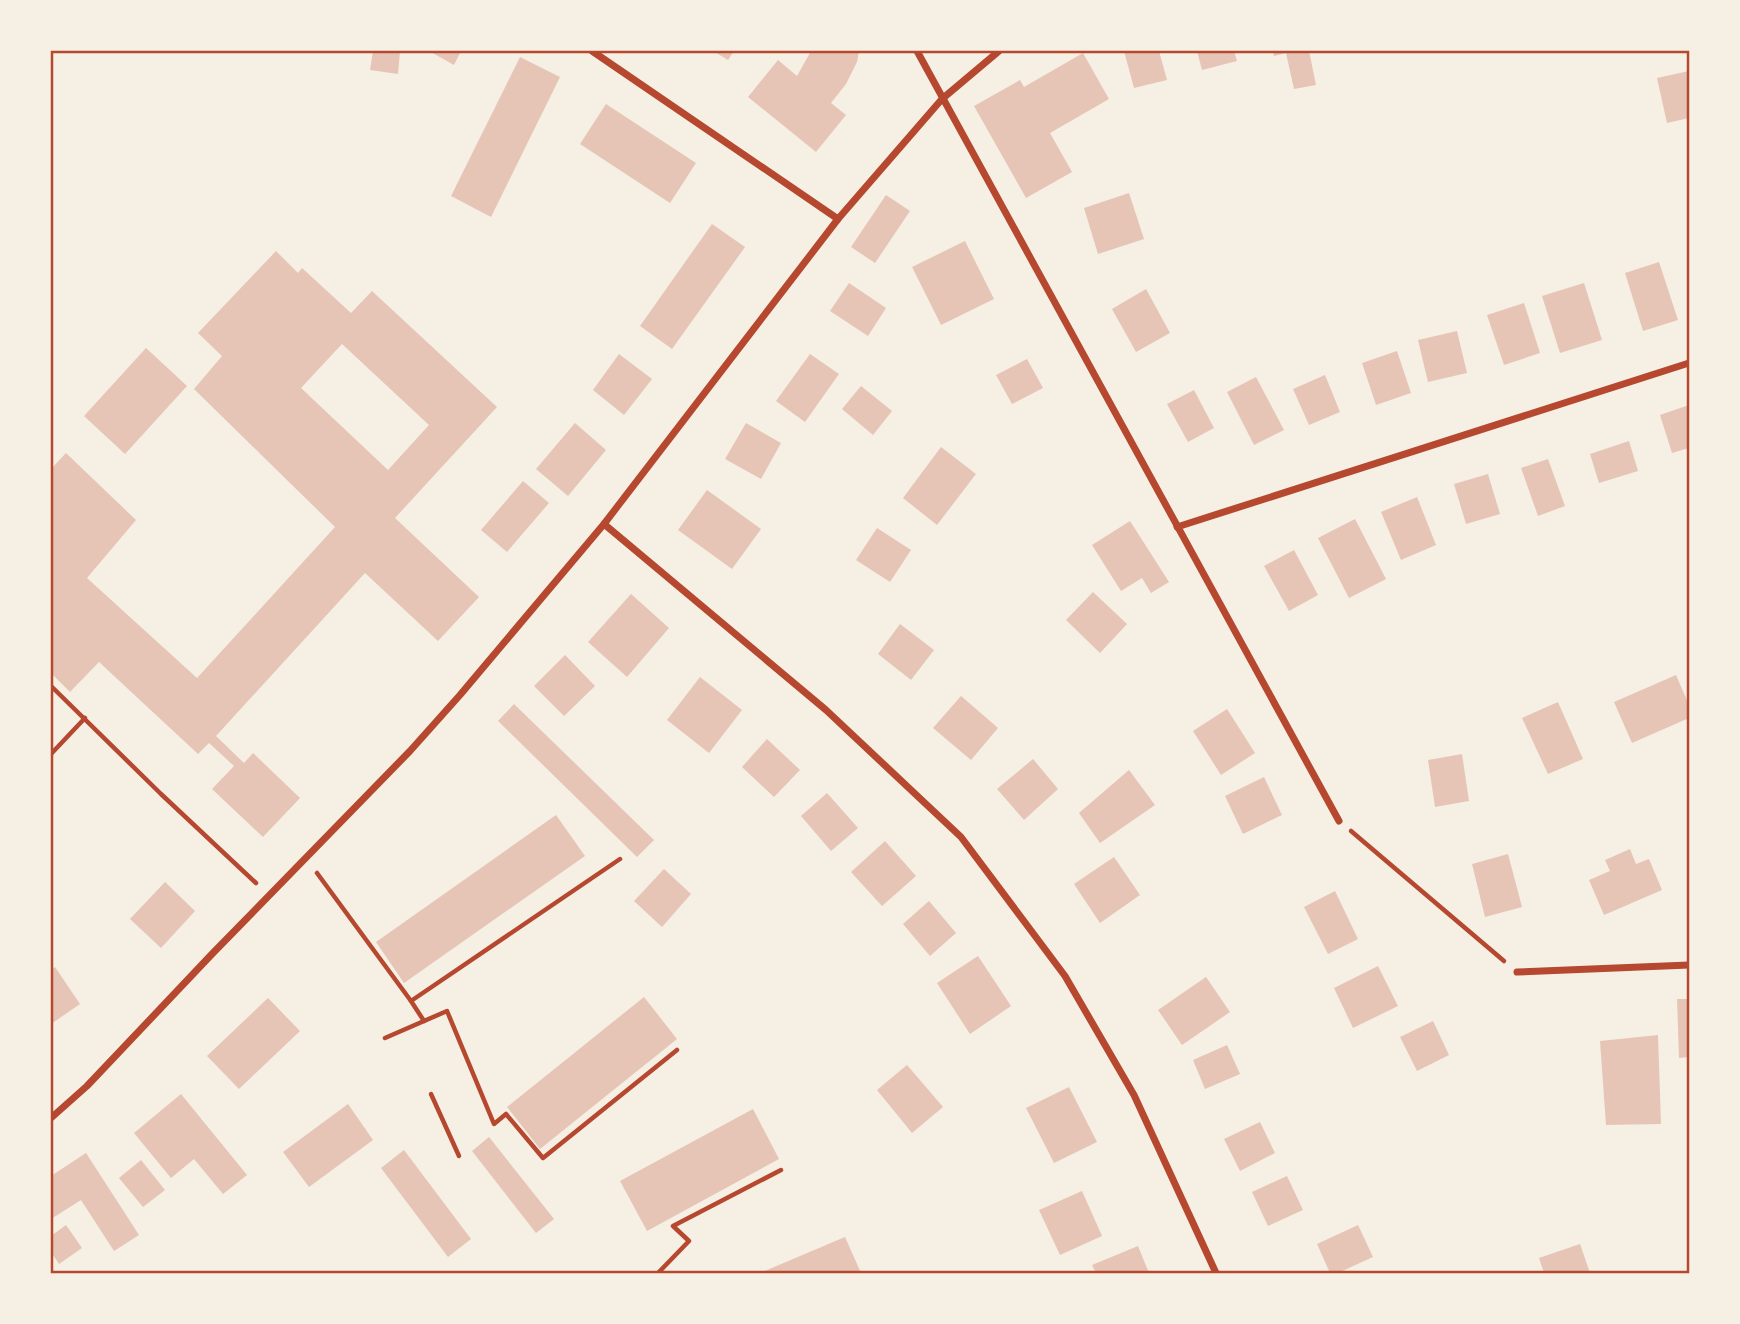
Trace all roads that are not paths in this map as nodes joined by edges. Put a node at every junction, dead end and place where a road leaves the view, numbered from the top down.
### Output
1 (592, 51) edge
2 (917, 51) edge
3 (999, 51) edge
4 (942, 99) junction
5 (838, 219) junction
6 (1689, 363) edge
7 (604, 524) junction
8 (1177, 527) junction
9 (1339, 821) road end
10 (1689, 965) edge
11 (1517, 972) road end
12 (51, 1118) edge
13 (1216, 1273) edge

1 - 5 street
2 - 4 street
3 - 4 street
4 - 5 street
4 - 8 street
5 - 7 street
6 - 8 street
7 - 12 street
7 - 13 street
8 - 9 street
10 - 11 street

